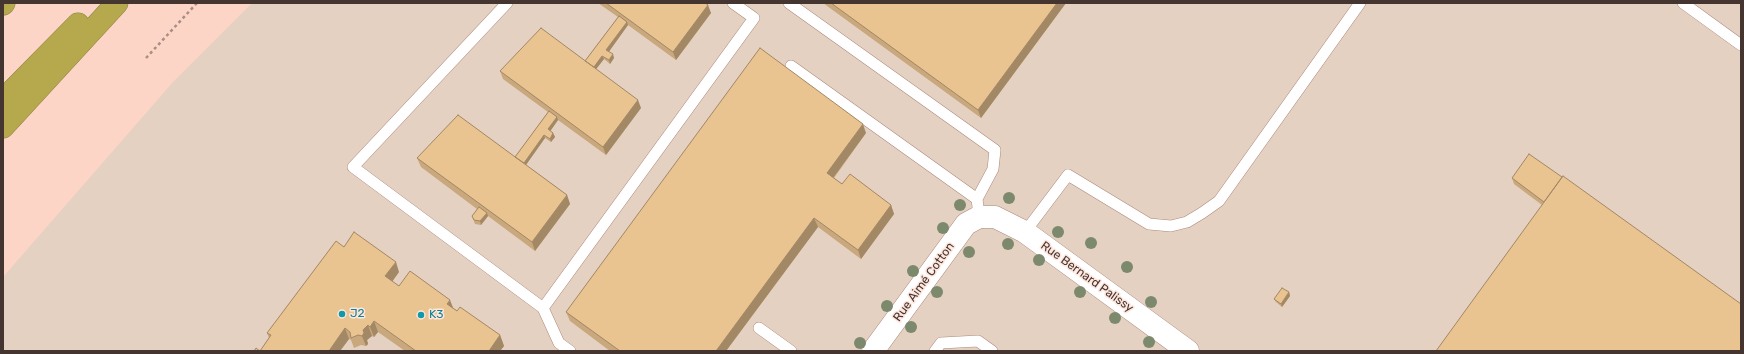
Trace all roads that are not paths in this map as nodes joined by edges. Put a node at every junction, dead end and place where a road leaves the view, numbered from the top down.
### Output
1 (99, 3) edge
2 (117, 3) edge
3 (506, 3) edge
4 (733, 3) edge
5 (789, 3) edge
6 (1360, 3) edge
7 (1683, 3) edge
8 (1741, 45) edge
9 (791, 66) dead end
10 (3, 100) edge
11 (3, 127) edge
12 (978, 208) junction
13 (1025, 232) junction
14 (543, 308) junction
15 (759, 328) dead end
16 (570, 351) edge
17 (791, 351) edge
18 (873, 351) edge
19 (935, 351) edge
20 (992, 351) edge
21 (1188, 351) edge

1 - 10 highway
2 - 11 highway
3 - 14 lane
4 - 14 lane
5 - 12 lane
6 - 13 lane
7 - 8 lane
9 - 12 lane
12 - 13 street, Rue Bernard Palissy
12 - 18 street, Rue Aimé Cotton
13 - 21 street, Rue Bernard Palissy
14 - 16 lane
15 - 17 lane
19 - 20 lane

